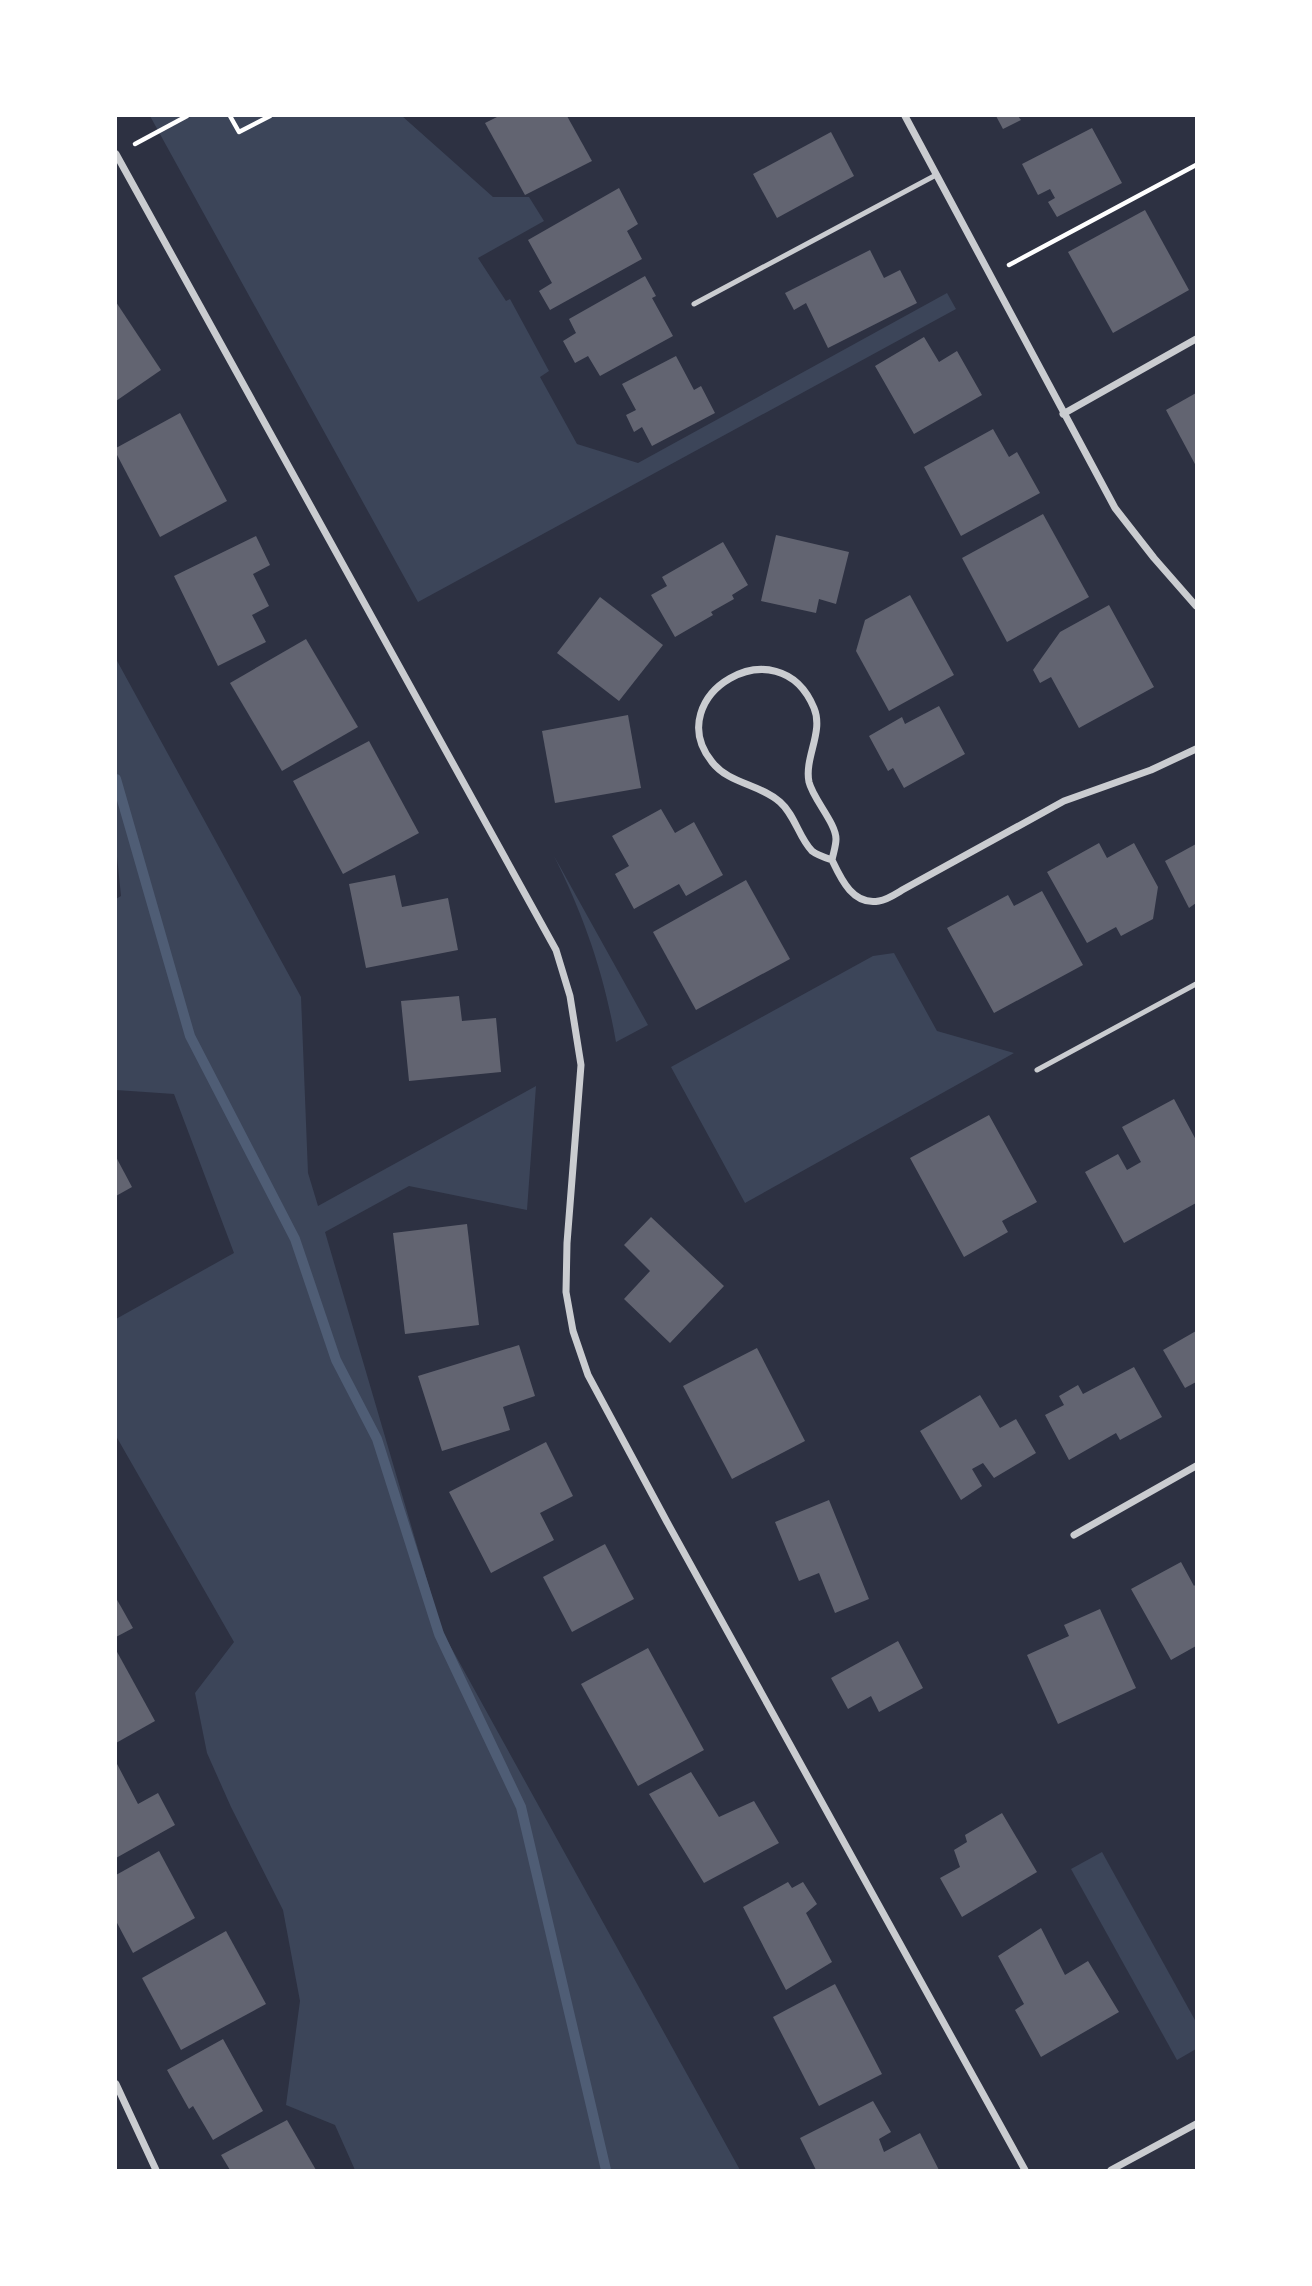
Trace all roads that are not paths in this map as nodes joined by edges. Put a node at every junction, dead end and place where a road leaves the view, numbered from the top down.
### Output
1 (905, 116) edge
2 (116, 154) edge
3 (936, 175) junction
4 (694, 304) dead end
5 (1196, 340) edge
6 (1063, 414) junction
7 (1196, 606) edge
8 (1196, 749) edge
9 (832, 860) junction
10 (1196, 984) edge
11 (1037, 1070) dead end
12 (1196, 1466) edge
13 (1074, 1535) dead end
14 (116, 2084) edge
15 (1196, 2124) edge
16 (156, 2171) edge
17 (1026, 2171) edge
18 (1111, 2171) edge

1 - 3 street
2 - 17 street
3 - 4 lane
3 - 6 street
5 - 6 street
6 - 7 street
8 - 9 street
9 - 9 street
10 - 11 lane
12 - 13 street
14 - 16 street
15 - 18 street

